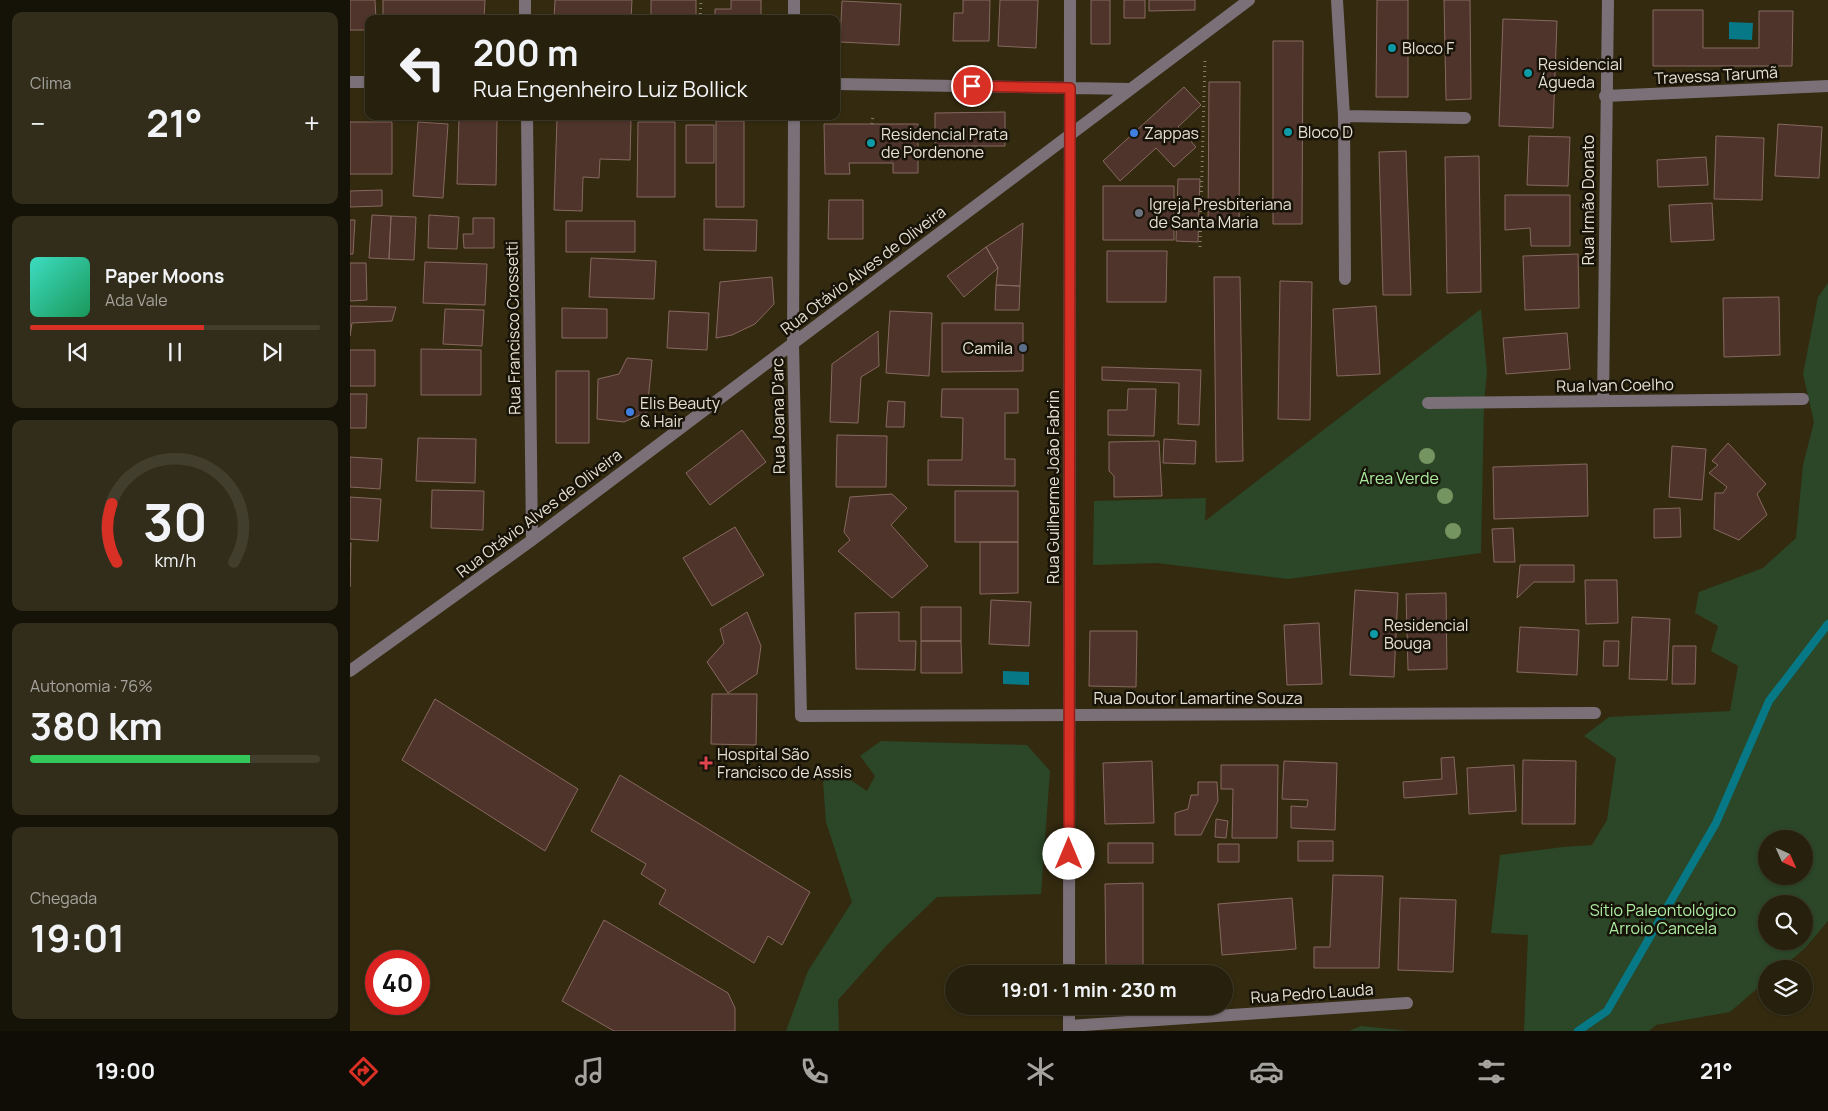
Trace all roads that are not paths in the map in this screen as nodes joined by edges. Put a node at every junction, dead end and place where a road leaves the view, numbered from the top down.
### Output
1 (525, 0) edge
2 (794, 0) edge
3 (1070, 0) edge
4 (1249, 0) edge
5 (1337, 0) edge
6 (1608, 0) edge
7 (525, 15) edge
8 (794, 15) edge
9 (350, 82) edge
10 (365, 82) edge
11 (840, 84) edge
12 (1828, 86) edge
13 (1070, 88) junction
14 (1131, 89) junction
15 (1605, 96) junction
16 (1344, 116) junction
17 (1465, 118) dead end
18 (527, 120) edge
19 (794, 120) edge
20 (1070, 135) junction
21 (1345, 279) dead end
22 (793, 343) junction
23 (1803, 399) dead end
24 (1603, 401) junction
25 (1428, 403) dead end
26 (532, 540) junction
27 (350, 671) edge
28 (1595, 713) dead end
29 (1069, 715) junction
30 (801, 716) joint
31 (1069, 965) edge
32 (1407, 1003) dead end
33 (1069, 1015) edge
34 (1069, 1028) edge

1 - 7 street
2 - 8 street
3 - 13 street, Rua Guilherme João Fabrin
4 - 14 street, Rua Otávio Alves de Oliveira
5 - 16 street
6 - 15 street, Rua Irmão Donato
9 - 10 street
11 - 13 street
12 - 15 street, Travessa Tarumã
13 - 14 street
13 - 20 street, Rua Guilherme João Fabrin
14 - 20 street, Rua Otávio Alves de Oliveira
15 - 24 street, Rua Irmão Donato
16 - 17 street
16 - 21 street
18 - 26 street, Rua Francisco Crossetti
19 - 22 street, Rua Joana D'arc
20 - 22 street, Rua Otávio Alves de Oliveira
20 - 29 street, Rua Guilherme João Fabrin
22 - 26 street, Rua Otávio Alves de Oliveira
22 - 30 street, Rua Joana D'arc
23 - 24 street, Rua Ivan Coelho
24 - 25 street, Rua Ivan Coelho
26 - 27 street, Rua Otávio Alves de Oliveira
28 - 29 street, Rua Doutor Lamartine Souza
29 - 30 street, Rua Doutor Lamartine Souza
29 - 31 street, Rua Guilherme João Fabrin
32 - 34 street, Rua Pedro Lauda
33 - 34 street

